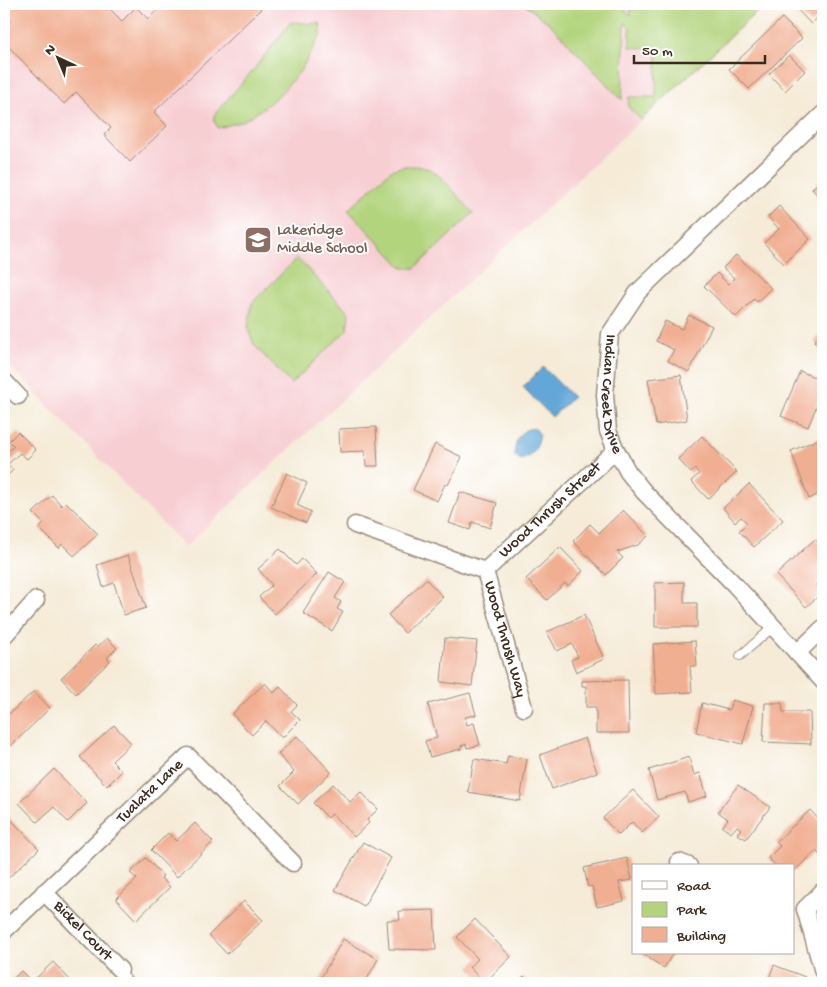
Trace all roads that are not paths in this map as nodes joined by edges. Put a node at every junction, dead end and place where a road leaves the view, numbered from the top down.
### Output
1 (823, 114) edge
2 (4, 381) edge
3 (18, 396) dead end
4 (616, 450) junction
5 (355, 525) dead end
6 (485, 571) junction
7 (36, 600) dead end
8 (773, 627) junction
9 (823, 628) edge
10 (4, 636) edge
11 (797, 654) junction
12 (740, 656) dead end
13 (823, 681) edge
14 (524, 708) dead end
15 (293, 862) dead end
16 (823, 891) edge
17 (44, 892) junction
18 (799, 906) edge
19 (4, 931) edge
20 (823, 972) edge
21 (124, 977) edge

1 - 4 street, Indian Creek Drive
2 - 3 street
4 - 6 street, Wood Thrush Street
4 - 8 street, Indian Creek Drive
5 - 6 street
6 - 14 street, Wood Thrush Way
7 - 10 street
8 - 11 street, Indian Creek Drive
8 - 12 lane
9 - 11 street
11 - 13 street, Indian Creek Drive
15 - 17 street, Tualata Lane
16 - 18 street
17 - 19 street, Tualata Lane
17 - 21 street, Bickel Court
18 - 20 street

